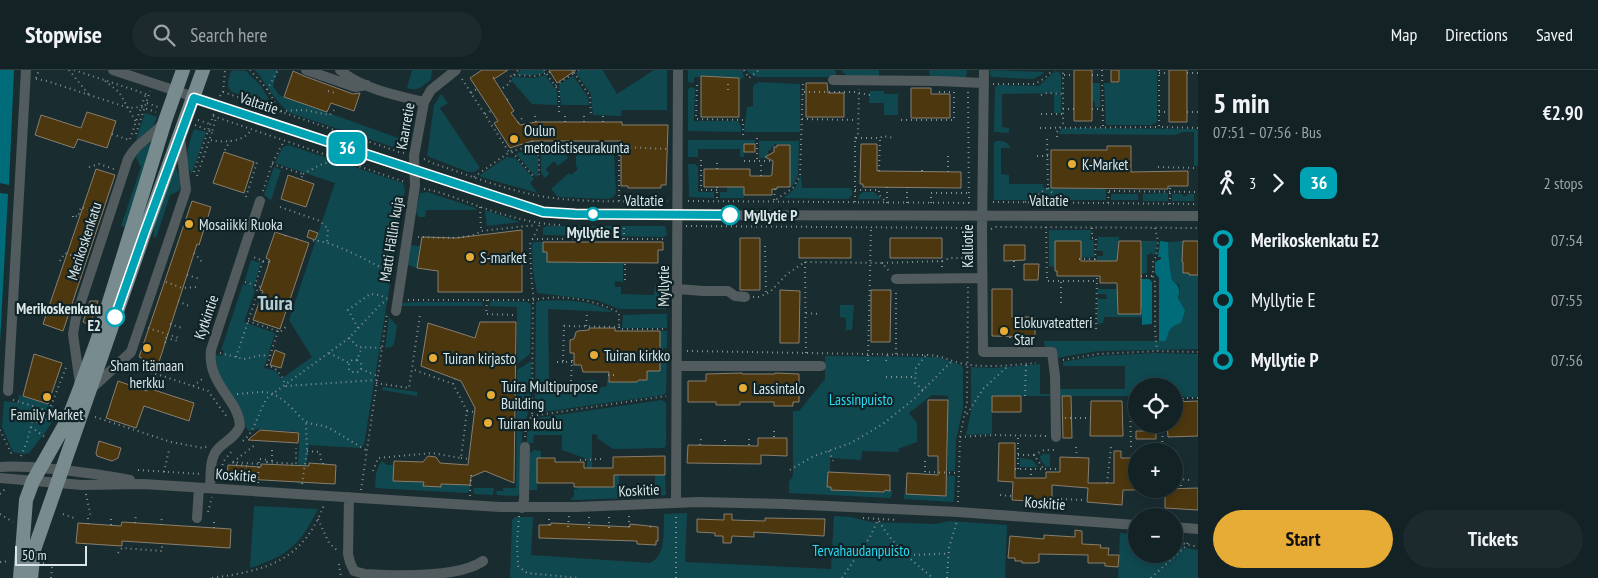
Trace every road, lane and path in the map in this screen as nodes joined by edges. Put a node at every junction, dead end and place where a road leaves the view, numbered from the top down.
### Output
1 (26, 70) edge
2 (69, 70) edge
3 (74, 70) edge
4 (113, 70) edge
5 (183, 70) edge
6 (203, 70) edge
7 (225, 70) edge
8 (250, 70) edge
9 (278, 70) edge
10 (306, 70) edge
11 (340, 70) edge
12 (518, 70) edge
13 (544, 70) edge
14 (572, 70) edge
15 (578, 70) edge
16 (678, 70) edge
17 (744, 70) edge
18 (759, 70) edge
19 (984, 70) edge
20 (1053, 70) edge
21 (1062, 70) edge
22 (1102, 70) edge
23 (550, 72) dead end
24 (1159, 72) edge
25 (452, 73) edge
26 (574, 73) junction
27 (1169, 73) dead end
28 (1187, 73) dead end
29 (1198, 73) edge
30 (547, 74) junction
31 (1064, 75) junction
32 (1074, 75) dead end
33 (1092, 75) dead end
34 (1102, 75) junction
35 (514, 76) junction
36 (35, 79) dead end
37 (103, 80) junction
38 (803, 80) dead end
39 (833, 80) dead end
40 (859, 81) junction
41 (968, 82) junction
42 (728, 84) dead end
43 (983, 84) junction
44 (367, 85) junction
45 (697, 85) dead end
46 (555, 86) junction
47 (503, 88) dead end
48 (147, 89) dead end
49 (477, 89) dead end
50 (267, 90) junction
51 (151, 91) dead end
52 (328, 91) dead end
53 (175, 92) junction
54 (224, 92) junction
55 (803, 92) junction
56 (938, 92) dead end
57 (335, 93) dead end
58 (471, 93) junction
59 (728, 93) dead end
60 (859, 93) junction
61 (146, 94) junction
62 (1064, 94) junction
63 (149, 95) junction
64 (870, 95) dead end
65 (1041, 95) dead end
66 (90, 96) junction
67 (222, 96) dead end
68 (194, 98) junction
69 (510, 98) dead end
70 (507, 100) dead end
71 (424, 102) junction
72 (147, 103) junction
73 (141, 107) junction
74 (129, 108) junction
75 (145, 109) junction
76 (1063, 109) junction
77 (1074, 109) dead end
78 (1092, 109) dead end
79 (334, 110) dead end
80 (1103, 110) junction
81 (278, 111) junction
82 (491, 111) dead end
83 (1159, 112) junction
84 (1169, 112) dead end
85 (1187, 112) dead end
86 (1198, 112) edge
87 (161, 114) junction
88 (485, 114) junction
89 (1041, 114) dead end
90 (1063, 114) junction
91 (523, 116) dead end
92 (535, 116) dead end
93 (559, 116) dead end
94 (565, 116) dead end
95 (584, 116) dead end
96 (591, 116) dead end
97 (603, 116) dead end
98 (802, 119) junction
99 (197, 120) dead end
100 (858, 120) junction
101 (901, 120) dead end
102 (136, 122) junction
103 (536, 122) dead end
104 (565, 122) dead end
105 (584, 122) dead end
106 (603, 122) dead end
107 (518, 123) dead end
108 (210, 124) junction
109 (195, 125) dead end
110 (1061, 126) junction
111 (1103, 127) junction
112 (1159, 127) junction
113 (1040, 128) dead end
114 (1198, 128) edge
115 (208, 130) junction
116 (252, 130) dead end
117 (212, 132) junction
118 (112, 134) dead end
119 (180, 136) junction
120 (743, 137) dead end
121 (757, 137) dead end
122 (1046, 137) dead end
123 (1057, 137) dead end
124 (855, 138) junction
125 (880, 138) junction
126 (894, 138) dead end
127 (130, 140) junction
128 (209, 140) junction
129 (532, 140) dead end
130 (564, 140) dead end
131 (230, 141) junction
132 (284, 141) dead end
133 (584, 141) dead end
134 (602, 141) dead end
135 (533, 146) junction
136 (564, 146) junction
137 (584, 146) junction
138 (602, 146) junction
139 (619, 146) junction
140 (670, 149) dead end
141 (225, 150) dead end
142 (510, 152) junction
143 (414, 156) junction
144 (948, 156) dead end
145 (1037, 156) dead end
146 (1047, 156) junction
147 (1052, 156) dead end
148 (338, 158) dead end
149 (258, 159) dead end
150 (701, 160) dead end
151 (717, 160) dead end
152 (744, 160) dead end
153 (757, 160) junction
154 (761, 160) junction
155 (772, 160) dead end
156 (272, 164) junction
157 (89, 167) dead end
158 (922, 167) dead end
159 (1158, 168) dead end
160 (1198, 168) edge
161 (114, 169) dead end
162 (717, 169) dead end
163 (415, 171) junction
164 (879, 171) dead end
165 (922, 172) dead end
166 (948, 172) dead end
167 (193, 174) dead end
168 (303, 174) junction
169 (539, 175) dead end
170 (197, 176) dead end
171 (761, 176) dead end
172 (474, 177) junction
173 (535, 178) dead end
174 (301, 179) dead end
175 (1170, 186) dead end
176 (887, 187) dead end
177 (907, 187) dead end
178 (1048, 188) junction
179 (775, 189) dead end
180 (854, 190) junction
181 (1170, 192) junction
182 (1198, 192) edge
183 (968, 193) junction
184 (246, 197) dead end
185 (546, 197) junction
186 (618, 201) junction
187 (664, 201) dead end
188 (774, 201) junction
189 (260, 202) joint
190 (690, 202) dead end
191 (717, 202) junction
192 (855, 202) junction
193 (982, 202) junction
194 (1025, 202) junction
195 (1067, 202) junction
196 (887, 203) junction
197 (907, 203) junction
198 (931, 203) junction
199 (969, 203) junction
200 (1108, 203) junction
201 (1170, 204) junction
202 (1198, 204) edge
203 (280, 207) dead end
204 (480, 207) dead end
205 (543, 212) junction
206 (102, 214) dead end
207 (679, 214) junction
208 (982, 215) junction
209 (1198, 216) edge
210 (73, 217) dead end
211 (476, 222) dead end
212 (480, 222) junction
213 (212, 223) dead end
214 (540, 224) junction
215 (580, 225) dead end
216 (624, 225) dead end
217 (205, 226) dead end
218 (690, 226) dead end
219 (871, 227) junction
220 (1046, 227) junction
221 (211, 228) dead end
222 (231, 228) dead end
223 (968, 228) junction
224 (1092, 228) junction
225 (1155, 228) junction
226 (1198, 228) edge
227 (982, 229) junction
228 (481, 231) junction
229 (286, 232) dead end
230 (285, 236) dead end
231 (297, 236) dead end
232 (408, 237) junction
233 (532, 238) junction
234 (296, 239) dead end
235 (624, 239) junction
236 (670, 239) dead end
237 (582, 240) junction
238 (313, 241) dead end
239 (327, 242) junction
240 (765, 246) dead end
241 (194, 253) dead end
242 (244, 254) junction
243 (968, 258) junction
244 (86, 260) dead end
245 (1079, 260) dead end
246 (60, 261) dead end
247 (264, 261) junction
248 (942, 261) junction
249 (1014, 261) dead end
250 (269, 262) dead end
251 (626, 262) dead end
252 (805, 262) junction
253 (870, 263) junction
254 (882, 263) junction
255 (204, 264) dead end
256 (1014, 270) dead end
257 (394, 274) dead end
258 (187, 275) dead end
259 (1097, 276) dead end
260 (1141, 276) dead end
261 (1153, 276) junction
262 (235, 278) junction
263 (982, 278) junction
264 (200, 279) dead end
265 (968, 279) junction
266 (625, 280) dead end
267 (896, 280) junction
268 (942, 280) junction
269 (1061, 281) junction
270 (1097, 281) junction
271 (164, 282) dead end
272 (255, 285) junction
273 (197, 287) dead end
274 (261, 287) dead end
275 (678, 289) junction
276 (766, 294) junction
277 (745, 297) joint
278 (487, 300) junction
279 (533, 300) junction
280 (178, 301) dead end
281 (394, 303) junction
282 (1061, 304) dead end
283 (1092, 304) dead end
284 (1096, 304) junction
285 (189, 306) dead end
286 (586, 313) dead end
287 (806, 314) junction
288 (819, 314) dead end
289 (420, 315) dead end
290 (514, 315) dead end
291 (248, 321) junction
292 (170, 324) dead end
293 (288, 325) dead end
294 (586, 326) junction
295 (620, 327) junction
296 (149, 328) dead end
297 (182, 328) dead end
298 (358, 328) junction
299 (669, 329) dead end
300 (1096, 329) dead end
301 (278, 331) junction
302 (179, 338) dead end
303 (348, 338) junction
304 (178, 341) dead end
305 (165, 343) dead end
306 (362, 348) junction
307 (382, 348) junction
308 (211, 350) junction
309 (1157, 351) junction
310 (660, 352) dead end
311 (674, 352) junction
312 (1198, 352) edge
313 (329, 353) junction
314 (806, 353) junction
315 (867, 354) junction
316 (888, 354) junction
317 (896, 354) junction
318 (926, 354) junction
319 (270, 356) junction
320 (1053, 356) junction
321 (236, 357) junction
322 (69, 358) dead end
323 (357, 360) junction
324 (952, 360) junction
325 (132, 361) dead end
326 (868, 361) dead end
327 (886, 361) dead end
328 (557, 362) dead end
329 (563, 362) junction
330 (349, 363) junction
331 (968, 364) junction
332 (1026, 364) junction
333 (1009, 365) junction
334 (677, 366) junction
335 (806, 366) junction
336 (821, 366) dead end
337 (412, 368) junction
338 (361, 369) junction
339 (212, 372) junction
340 (608, 375) dead end
341 (617, 375) dead end
342 (5, 376) edge
343 (377, 376) junction
344 (886, 377) dead end
345 (915, 377) junction
346 (455, 379) dead end
347 (572, 381) dead end
348 (376, 382) junction
349 (453, 384) junction
350 (193, 386) junction
351 (286, 386) junction
352 (86, 388) junction
353 (922, 390) junction
354 (274, 393) junction
355 (9, 395) joint
356 (226, 395) junction
357 (677, 396) junction
358 (1025, 396) dead end
359 (1183, 398) edge
360 (1198, 398) edge
361 (467, 411) junction
362 (50, 412) junction
363 (474, 412) dead end
364 (60, 415) dead end
365 (532, 416) junction
366 (966, 416) junction
367 (95, 417) dead end
368 (1055, 418) junction
369 (1091, 418) dead end
370 (230, 422) dead end
371 (306, 422) junction
372 (31, 427) junction
373 (0, 430) edge
374 (774, 431) dead end
375 (1018, 436) junction
376 (1056, 436) joint
377 (45, 437) dead end
378 (960, 437) junction
379 (774, 438) dead end
380 (700, 439) dead end
381 (725, 439) dead end
382 (749, 439) dead end
383 (235, 441) junction
384 (214, 442) dead end
385 (255, 445) dead end
386 (700, 445) dead end
387 (272, 446) dead end
388 (725, 446) dead end
389 (749, 446) dead end
390 (525, 447) joint
391 (1076, 447) dead end
392 (1111, 447) dead end
393 (296, 448) dead end
394 (169, 450) dead end
395 (366, 450) junction
396 (1056, 450) dead end
397 (307, 451) junction
398 (829, 451) junction
399 (1018, 455) junction
400 (1034, 455) junction
401 (1076, 457) dead end
402 (20, 458) dead end
403 (461, 458) junction
404 (14, 459) dead end
405 (469, 459) dead end
406 (602, 459) dead end
407 (580, 460) dead end
408 (833, 461) dead end
409 (925, 461) dead end
410 (233, 462) junction
411 (322, 462) dead end
412 (273, 463) junction
413 (259, 464) junction
414 (247, 466) dead end
415 (0, 467) edge
416 (40, 467) junction
417 (1031, 469) junction
418 (1043, 469) junction
419 (1056, 469) dead end
420 (138, 470) dead end
421 (790, 470) dead end
422 (373, 471) dead end
423 (164, 472) junction
424 (206, 474) dead end
425 (959, 474) junction
426 (221, 475) dead end
427 (471, 475) dead end
428 (61, 477) junction
429 (0, 478) edge
430 (1031, 478) dead end
431 (33, 480) junction
432 (1183, 480) edge
433 (1190, 480) dead end
434 (258, 483) dead end
435 (1107, 483) dead end
436 (302, 486) dead end
437 (6, 488) dead end
438 (199, 488) junction
439 (86, 492) dead end
440 (211, 492) junction
441 (0, 494) edge
442 (1000, 495) dead end
443 (470, 496) dead end
444 (1012, 496) dead end
445 (348, 497) junction
446 (361, 498) junction
447 (1061, 499) dead end
448 (1084, 500) dead end
449 (324, 502) dead end
450 (676, 503) junction
451 (878, 509) junction
452 (521, 511) junction
453 (958, 512) junction
454 (629, 513) dead end
455 (0, 514) edge
456 (62, 514) dead end
457 (136, 514) dead end
458 (569, 514) dead end
459 (589, 514) dead end
460 (610, 514) dead end
461 (550, 515) dead end
462 (162, 516) dead end
463 (74, 518) dead end
464 (111, 518) dead end
465 (201, 518) joint
466 (318, 519) junction
467 (214, 520) dead end
468 (878, 520) junction
469 (15, 523) dead end
470 (135, 523) dead end
471 (88, 524) dead end
472 (1128, 524) edge
473 (111, 525) dead end
474 (162, 525) dead end
475 (549, 525) dead end
476 (653, 525) dead end
477 (568, 527) dead end
478 (629, 527) dead end
479 (650, 527) dead end
480 (214, 528) dead end
481 (588, 528) dead end
482 (609, 528) dead end
483 (1194, 529) edge
484 (162, 543) dead end
485 (1183, 544) edge
486 (1187, 545) junction
487 (1198, 548) edge
488 (118, 553) dead end
489 (904, 554) junction
490 (949, 554) junction
491 (27, 561) junction
492 (0, 562) edge
493 (484, 562) dead end
494 (20, 578) edge
495 (31, 578) edge
496 (51, 578) edge
497 (212, 578) edge
498 (341, 578) edge
499 (578, 578) edge
500 (676, 578) edge
501 (842, 578) edge
502 (933, 578) edge
503 (948, 578) edge
504 (1151, 578) edge

1 - 342 street
2 - 66 path
3 - 37 path
4 - 53 street, Valtatie
5 - 53 main road, Merikoskenkatu
6 - 68 main road, Merikoskenkatu
7 - 54 path
8 - 50 path
9 - 50 path
10 - 44 street
11 - 44 street
12 - 35 path
13 - 30 path
14 - 26 path
15 - 26 path
16 - 207 street, Myllytie
17 - 18 path
19 - 43 street, Kalliotie
20 - 43 path
21 - 31 path
22 - 34 path
23 - 30 path
24 - 27 path
24 - 83 path
25 - 58 path
25 - 71 street, Kaarretie
26 - 46 path
26 - 96 path
28 - 29 path
30 - 35 path
30 - 46 path
31 - 32 path
31 - 62 path
33 - 34 path
34 - 80 path
35 - 47 path
36 - 66 path
37 - 61 path
37 - 74 path
38 - 55 path
39 - 40 street
40 - 41 street
40 - 60 path
41 - 43 street
41 - 183 path
42 - 59 path
43 - 193 street, Kalliotie
44 - 71 street
45 - 120 path
46 - 93 path
48 - 61 path
49 - 58 path
50 - 81 path
51 - 63 path
52 - 57 path
53 - 68 street, Valtatie
53 - 87 main road, Merikoskenkatu
54 - 67 path
54 - 81 path
55 - 60 path
55 - 98 path
56 - 101 path
58 - 88 path
60 - 64 path
60 - 100 path
61 - 63 path
61 - 73 path
62 - 65 path
62 - 76 path
63 - 72 path
66 - 74 path
68 - 119 main road, Merikoskenkatu
68 - 163 street, Valtatie
69 - 70 path
71 - 143 street, Kaarretie
72 - 75 path
72 - 87 path
73 - 74 path
73 - 75 path
73 - 102 path
74 - 102 path
75 - 87 path
75 - 127 path
76 - 77 path
76 - 90 path
78 - 80 path
79 - 81 path
80 - 111 path
81 - 143 path
82 - 88 path
83 - 84 path
83 - 112 path
85 - 86 path
87 - 352 main road, Merikoskenkatu
87 - 352 street, Merikoskenkatu
88 - 142 path
89 - 90 path
90 - 110 path
91 - 107 path
92 - 103 path
94 - 104 path
95 - 105 path
97 - 106 path
98 - 100 path
98 - 188 path
99 - 108 path
100 - 124 path
102 - 127 path
108 - 115 path
108 - 117 path
109 - 115 path
110 - 111 path
110 - 113 path
110 - 123 path
111 - 112 path
112 - 114 path
115 - 117 path
115 - 167 path
116 - 131 path
117 - 128 path
118 - 127 path
119 - 352 main road, Merikoskenkatu
119 - 352 street, Merikoskenkatu
121 - 153 path
122 - 146 path
124 - 125 path
124 - 180 path
125 - 126 path
125 - 164 path
128 - 131 path
128 - 170 path
129 - 135 path
130 - 136 path
131 - 141 path
132 - 156 path
133 - 137 path
134 - 138 path
135 - 136 path
135 - 142 path
135 - 169 path
136 - 137 path
137 - 138 path
138 - 139 path
139 - 140 path
139 - 186 path
142 - 172 path
142 - 173 path
143 - 163 street, Kaarretie
143 - 172 path
144 - 166 path
145 - 146 path
146 - 147 path
146 - 178 path
148 - 168 path
149 - 184 path
150 - 191 path
151 - 162 path
152 - 153 path
153 - 154 path
154 - 155 path
154 - 171 path
156 - 168 path
156 - 189 path
157 - 161 path
158 - 165 path
159 - 160 path
163 - 205 street, Valtatie
163 - 232 street, Matti Hällin kuja
168 - 174 path
172 - 185 path
175 - 181 path
176 - 196 path
177 - 197 path
178 - 194 path
178 - 195 path
179 - 188 path
180 - 192 path
180 - 196 path
181 - 182 path
181 - 200 path
181 - 201 path
183 - 198 path
183 - 199 path
185 - 186 path
185 - 205 path
186 - 187 path
188 - 191 path
188 - 192 path
189 - 242 street, Kytkintie
190 - 191 path
192 - 196 path
193 - 194 path
193 - 199 path
193 - 208 street, Kalliotie
194 - 195 path
195 - 200 path
196 - 197 path
197 - 198 path
198 - 199 path
200 - 201 path
201 - 202 path
203 - 239 path
204 - 212 path
205 - 207 street, Valtatie
205 - 214 path
206 - 210 path
207 - 208 street, Valtatie
207 - 275 street, Myllytie
208 - 209 street, Valtatie
208 - 227 street, Kalliotie
211 - 212 path
212 - 228 path
213 - 222 path
214 - 228 path
214 - 233 path
215 - 237 path
216 - 235 path
217 - 221 path
218 - 219 path
219 - 223 path
219 - 253 path
220 - 224 path
220 - 227 path
220 - 269 path
223 - 227 path
223 - 243 path
224 - 225 path
224 - 245 path
225 - 226 path
225 - 261 path
227 - 263 street, Kalliotie
228 - 232 path
229 - 230 path
231 - 234 path
232 - 281 street, Matti Hällin kuja
233 - 237 path
233 - 279 path
235 - 236 path
235 - 237 path
238 - 239 path
239 - 257 path
240 - 276 path
241 - 255 path
242 - 247 path
242 - 262 street, Kytkintie
243 - 248 path
243 - 265 path
244 - 246 path
247 - 250 path
247 - 272 path
248 - 254 path
248 - 268 path
249 - 256 path
251 - 266 path
252 - 253 path
252 - 276 path
252 - 287 path
253 - 254 path
253 - 315 path
254 - 267 path
258 - 264 path
259 - 270 path
260 - 261 path
261 - 309 path
262 - 272 path
262 - 308 street, Kytkintie
263 - 265 street
263 - 320 street, Kalliotie
265 - 268 street
265 - 331 path
267 - 268 street
267 - 317 path
269 - 270 path
269 - 282 path
270 - 284 path
271 - 273 path
272 - 274 path
272 - 291 path
275 - 277 street
275 - 311 street, Myllytie
276 - 277 path
278 - 279 path
278 - 281 path
278 - 290 path
279 - 295 path
279 - 365 path
280 - 285 path
281 - 298 path
281 - 298 path
281 - 307 path
283 - 284 path
284 - 300 path
286 - 294 path
287 - 288 path
287 - 314 path
289 - 337 path
291 - 301 path
291 - 321 path
292 - 297 path
293 - 301 path
294 - 295 path
294 - 329 path
295 - 299 path
296 - 302 path
298 - 303 path
301 - 319 path
303 - 306 path
303 - 313 path
304 - 305 path
306 - 307 path
306 - 323 path
307 - 343 path
308 - 321 path
308 - 339 street, Kytkintie
309 - 312 path
309 - 320 path
310 - 311 path
311 - 314 path
311 - 334 street, Myllytie
313 - 330 path
313 - 351 path
314 - 315 path
314 - 335 path
315 - 316 path
315 - 326 path
316 - 317 path
316 - 327 path
317 - 318 path
318 - 324 path
318 - 345 path
319 - 321 path
319 - 351 path
320 - 332 path
320 - 368 street
322 - 362 path
323 - 330 path
323 - 338 path
324 - 331 path
324 - 353 path
325 - 350 path
328 - 329 path
329 - 347 path
330 - 338 path
331 - 333 path
331 - 366 path
332 - 333 path
332 - 358 path
333 - 366 path
334 - 335 street
334 - 357 street, Myllytie
335 - 336 street
337 - 348 path
337 - 349 path
338 - 343 path
339 - 350 path
339 - 356 street, Kytkintie
340 - 341 path
342 - 355 street
343 - 348 path
344 - 345 path
345 - 353 path
346 - 349 path
348 - 351 path
348 - 395 path
349 - 361 path
350 - 370 path
351 - 354 path
352 - 416 main road, Merikoskenkatu
352 - 428 main road, Merikoskenkatu
353 - 398 path
354 - 356 path
354 - 371 path
354 - 383 path
355 - 362 path
356 - 383 street, Kytkintie
357 - 365 path
357 - 450 street, Myllytie
359 - 360 path
361 - 363 path
361 - 403 path
362 - 364 path
362 - 372 path
365 - 390 path
366 - 378 path
367 - 384 path
368 - 369 path
368 - 376 street
371 - 395 path
371 - 397 path
372 - 377 path
372 - 402 path
373 - 404 path
374 - 379 path
375 - 376 path
375 - 378 path
375 - 399 path
378 - 425 path
380 - 386 path
381 - 388 path
382 - 389 path
383 - 426 path
383 - 440 street
385 - 410 path
387 - 412 path
390 - 452 street
391 - 401 path
392 - 435 path
393 - 412 path
394 - 423 path
395 - 446 path
396 - 400 path
397 - 411 path
397 - 436 path
398 - 408 path
398 - 421 path
399 - 400 path
399 - 417 path
400 - 418 path
403 - 405 path
403 - 422 path
406 - 407 path
409 - 425 path
410 - 413 path
410 - 414 path
412 - 413 path
413 - 434 path
415 - 416 street, Koskitie
416 - 428 street, Koskitie
416 - 431 main road, Merikoskenkatu
417 - 418 path
417 - 430 path
418 - 419 path
420 - 423 path
423 - 424 path
425 - 453 path
427 - 443 path
428 - 431 street, Koskitie
428 - 438 street, Koskitie
428 - 491 main road, Merikoskenkatu
429 - 431 street, Koskitie
431 - 491 main road, Merikoskenkatu
432 - 433 path
437 - 441 path
438 - 440 street, Koskitie
438 - 465 street
439 - 471 path
440 - 445 street, Koskitie
440 - 465 path
442 - 444 path
445 - 446 street, Koskitie
445 - 493 street
446 - 452 street, Koskitie
447 - 448 path
449 - 466 path
450 - 451 street, Koskitie
450 - 452 street, Koskitie
450 - 500 path
451 - 453 street, Koskitie
451 - 468 path
452 - 499 path
453 - 472 street, Koskitie
453 - 490 path
454 - 478 path
455 - 469 path
456 - 463 path
457 - 470 path
458 - 477 path
459 - 481 path
460 - 482 path
461 - 475 path
462 - 474 path
464 - 473 path
466 - 497 path
466 - 498 path
467 - 480 path
468 - 489 path
468 - 501 path
476 - 479 path
483 - 486 path
484 - 488 path
485 - 486 path
486 - 487 path
486 - 504 path
489 - 490 path
489 - 502 path
490 - 503 path
491 - 492 path
491 - 494 main road
491 - 495 main road
491 - 496 path

